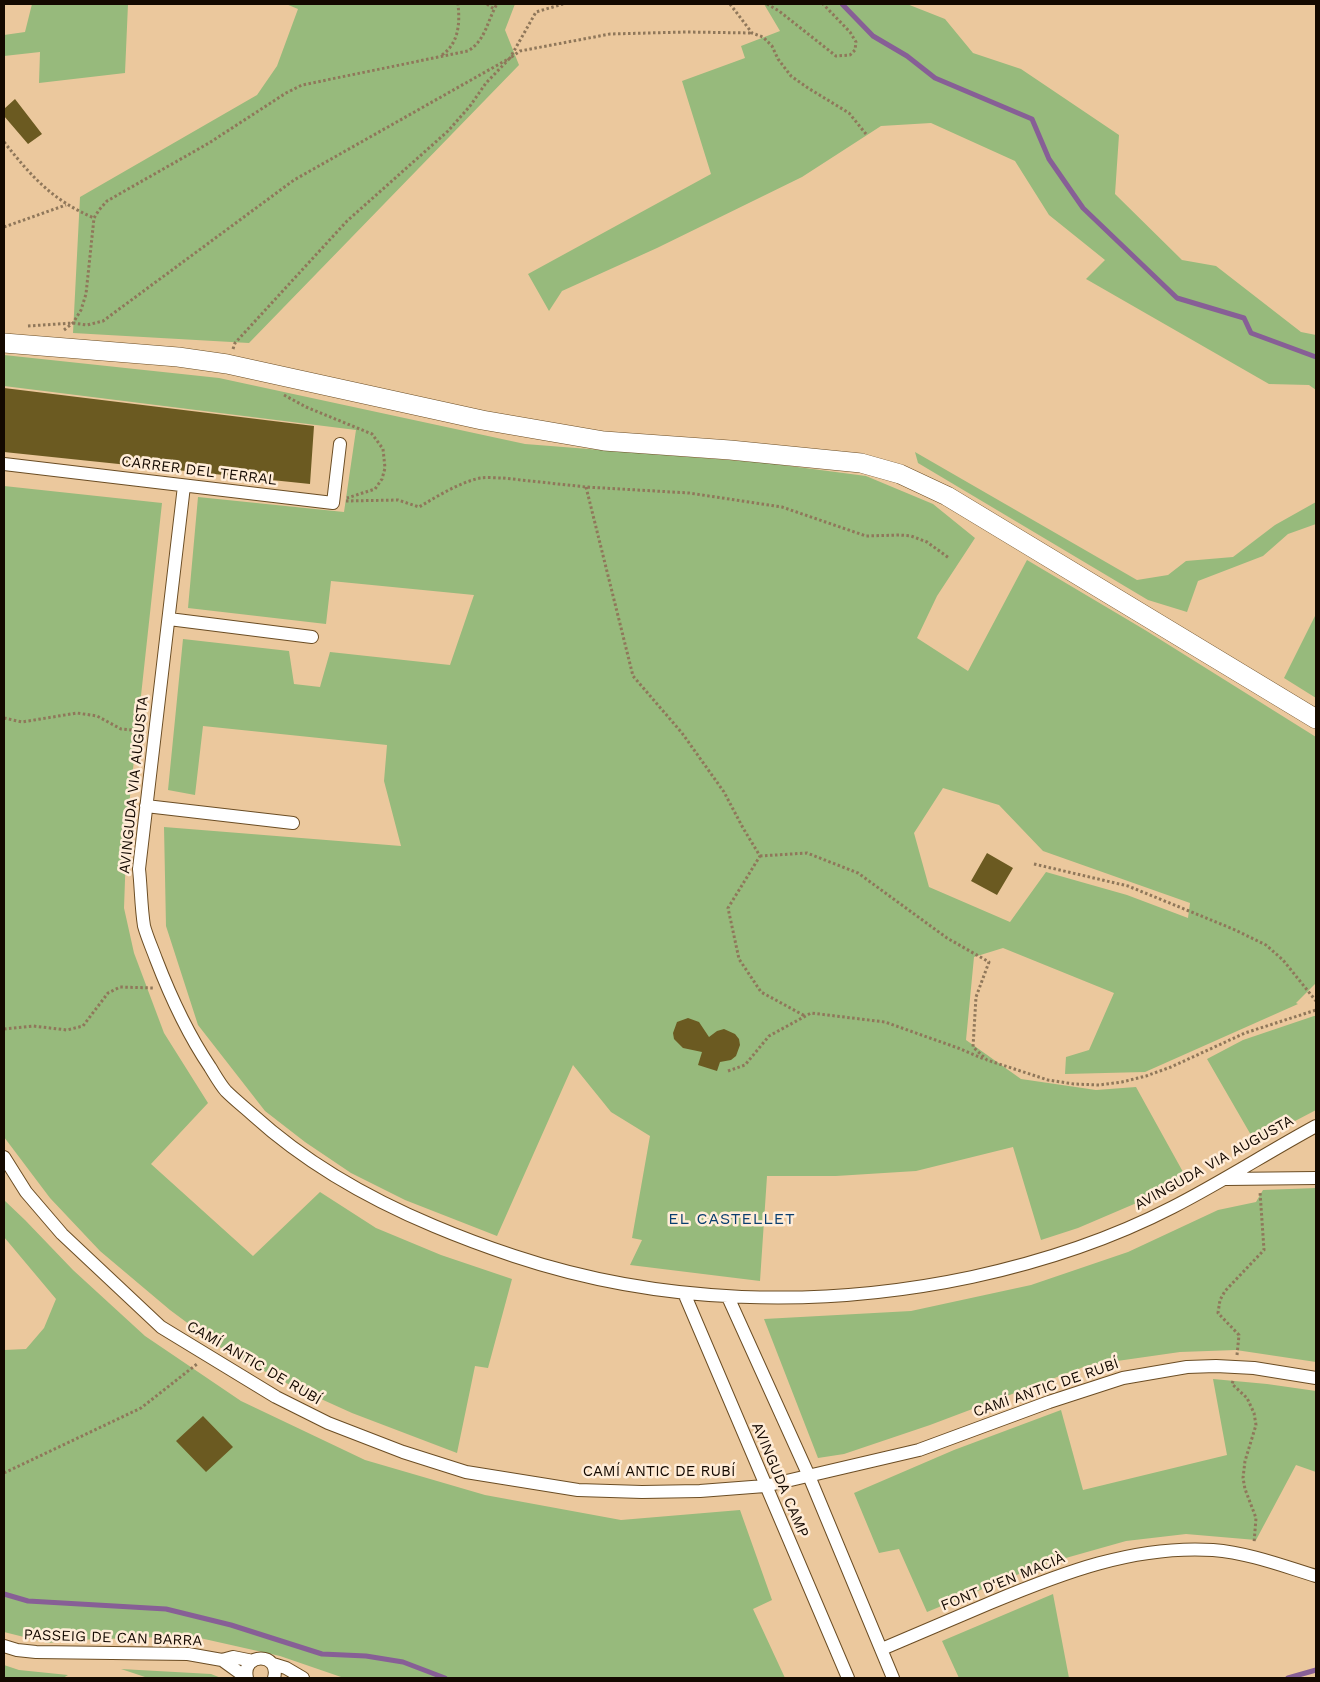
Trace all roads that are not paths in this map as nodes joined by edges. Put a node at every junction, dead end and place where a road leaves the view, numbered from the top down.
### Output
1 (4, 343) edge
2 (340, 444) dead end
3 (4, 464) edge
4 (184, 486) junction
5 (169, 619) junction
6 (312, 638) dead end
7 (1316, 719) edge
8 (146, 806) junction
9 (292, 823) dead end
10 (1316, 1126) edge
11 (4, 1157) edge
12 (1316, 1178) edge
13 (1223, 1179) junction
14 (684, 1293) junction
15 (728, 1297) junction
16 (1316, 1378) edge
17 (809, 1476) junction
18 (765, 1486) junction
19 (1316, 1576) edge
20 (4, 1646) edge
21 (882, 1649) junction
22 (222, 1660) junction
23 (252, 1661) junction
24 (273, 1664) junction
25 (247, 1678) edge
26 (274, 1678) edge
27 (303, 1678) edge
28 (848, 1678) edge
29 (893, 1678) edge

1 - 7 main road
2 - 4 street, CARRER DEL TERRAL
3 - 4 street, CARRER DEL TERRAL
4 - 5 street, AVINGUDA VIA AUGUSTA
5 - 6 street
5 - 8 street, AVINGUDA VIA AUGUSTA
8 - 9 street
8 - 14 street, AVINGUDA VIA AUGUSTA
10 - 13 street, AVINGUDA VIA AUGUSTA
11 - 18 street, CAMÍ ANTIC DE RUBÍ
12 - 13 street
13 - 15 street, AVINGUDA VIA AUGUSTA
14 - 15 street, AVINGUDA VIA AUGUSTA
14 - 18 street, AVINGUDA CAMP
15 - 17 street, AVINGUDA CAMP
16 - 17 street, CAMÍ ANTIC DE RUBÍ
17 - 18 street, CAMÍ ANTIC DE RUBÍ
17 - 21 street, AVINGUDA CAMP
18 - 28 street, AVINGUDA CAMP
19 - 21 street, FONT D'EN MACIÀ
20 - 22 street, PASSEIG DE CAN BARRA
21 - 29 street, AVINGUDA CAMP
22 - 23 street, PASSEIG DE CAN BARRA
22 - 25 street, PASSEIG DE CAN BARRA
23 - 24 street, PASSEIG DE CAN BARRA
23 - 25 street, PASSEIG DE CAN BARRA
24 - 26 street
24 - 27 street, PASSEIG DE CAN BARRA

